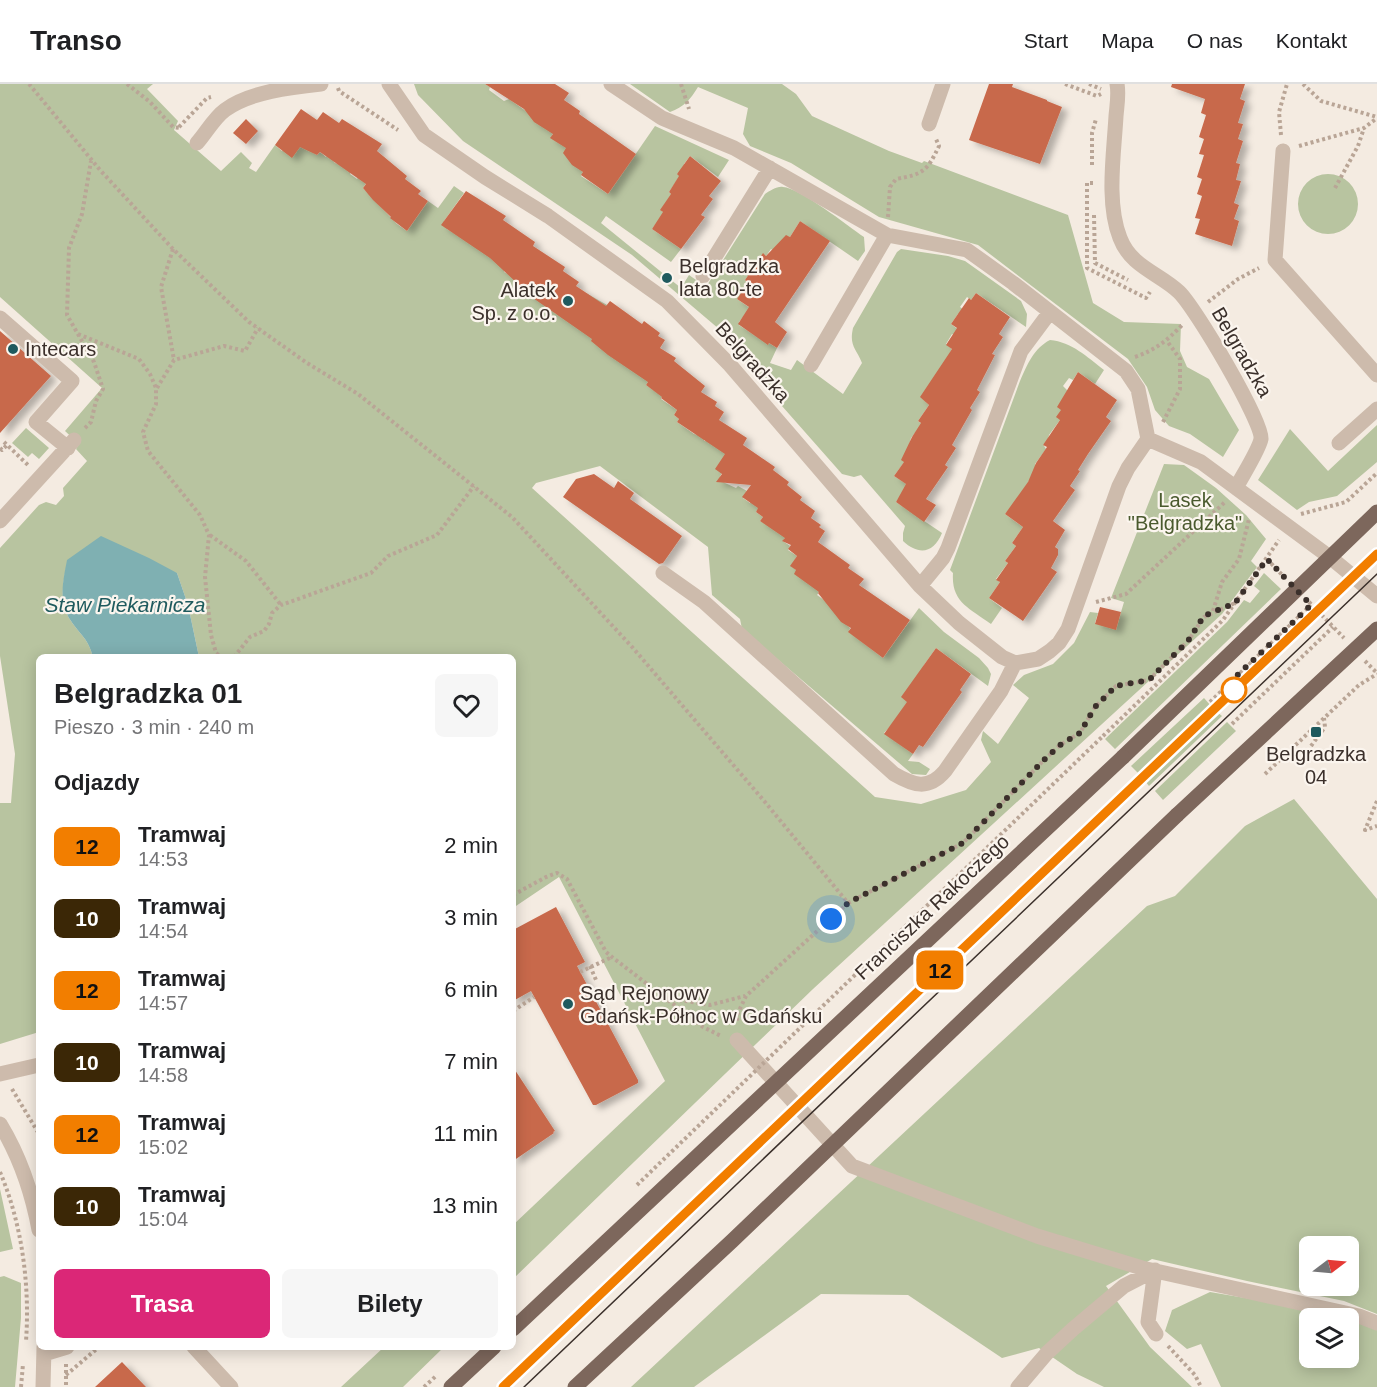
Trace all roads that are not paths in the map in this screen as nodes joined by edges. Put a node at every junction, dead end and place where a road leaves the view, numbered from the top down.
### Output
1 (321, 84) edge
2 (388, 84) edge
3 (611, 84) edge
4 (943, 84) edge
5 (1117, 84) edge
6 (929, 124) road end
7 (197, 143) road end
8 (1282, 151) road end
9 (770, 168) junction
10 (887, 235) junction
11 (703, 276) dead end
12 (1050, 312) junction
13 (0, 318) edge
14 (811, 365) dead end
15 (1377, 375) edge
16 (1377, 409) edge
17 (1148, 439) junction
18 (1339, 443) dead end
19 (1232, 493) junction
20 (1377, 512) edge
21 (0, 521) edge
22 (1331, 558) junction
23 (663, 573) dead end
24 (920, 586) junction
25 (1377, 596) edge
26 (1377, 629) edge
27 (1015, 663) junction
28 (737, 1040) road end
29 (36, 1066) edge
30 (1, 1074) edge
31 (0, 1124) edge
32 (36, 1216) edge
33 (1155, 1270) junction
34 (1377, 1323) edge
35 (516, 1326) edge
36 (1156, 1334) road end
37 (44, 1350) edge
38 (197, 1350) edge
39 (491, 1350) edge
40 (43, 1387) edge
41 (231, 1387) edge
42 (451, 1387) edge
43 (575, 1387) edge
44 (1018, 1387) edge

1 - 7 street
2 - 24 street, Belgradzka
3 - 9 street
4 - 6 street
5 - 19 street, Belgradzka
8 - 15 street
9 - 10 street
9 - 11 street
10 - 12 street
10 - 14 street, Belgradzka
12 - 17 street
12 - 24 street
13 - 21 street
16 - 18 street
17 - 19 street
17 - 27 street
19 - 22 street
20 - 22 main road, Franciszka Rakoczego
22 - 25 street
22 - 35 main road, Franciszka Rakoczego, bridge
23 - 27 street
24 - 27 street, Belgradzka
26 - 43 main road, bridge
28 - 33 street
29 - 30 street
31 - 32 street
33 - 34 street
33 - 36 street
33 - 44 street
37 - 40 street
38 - 41 street
39 - 42 main road

